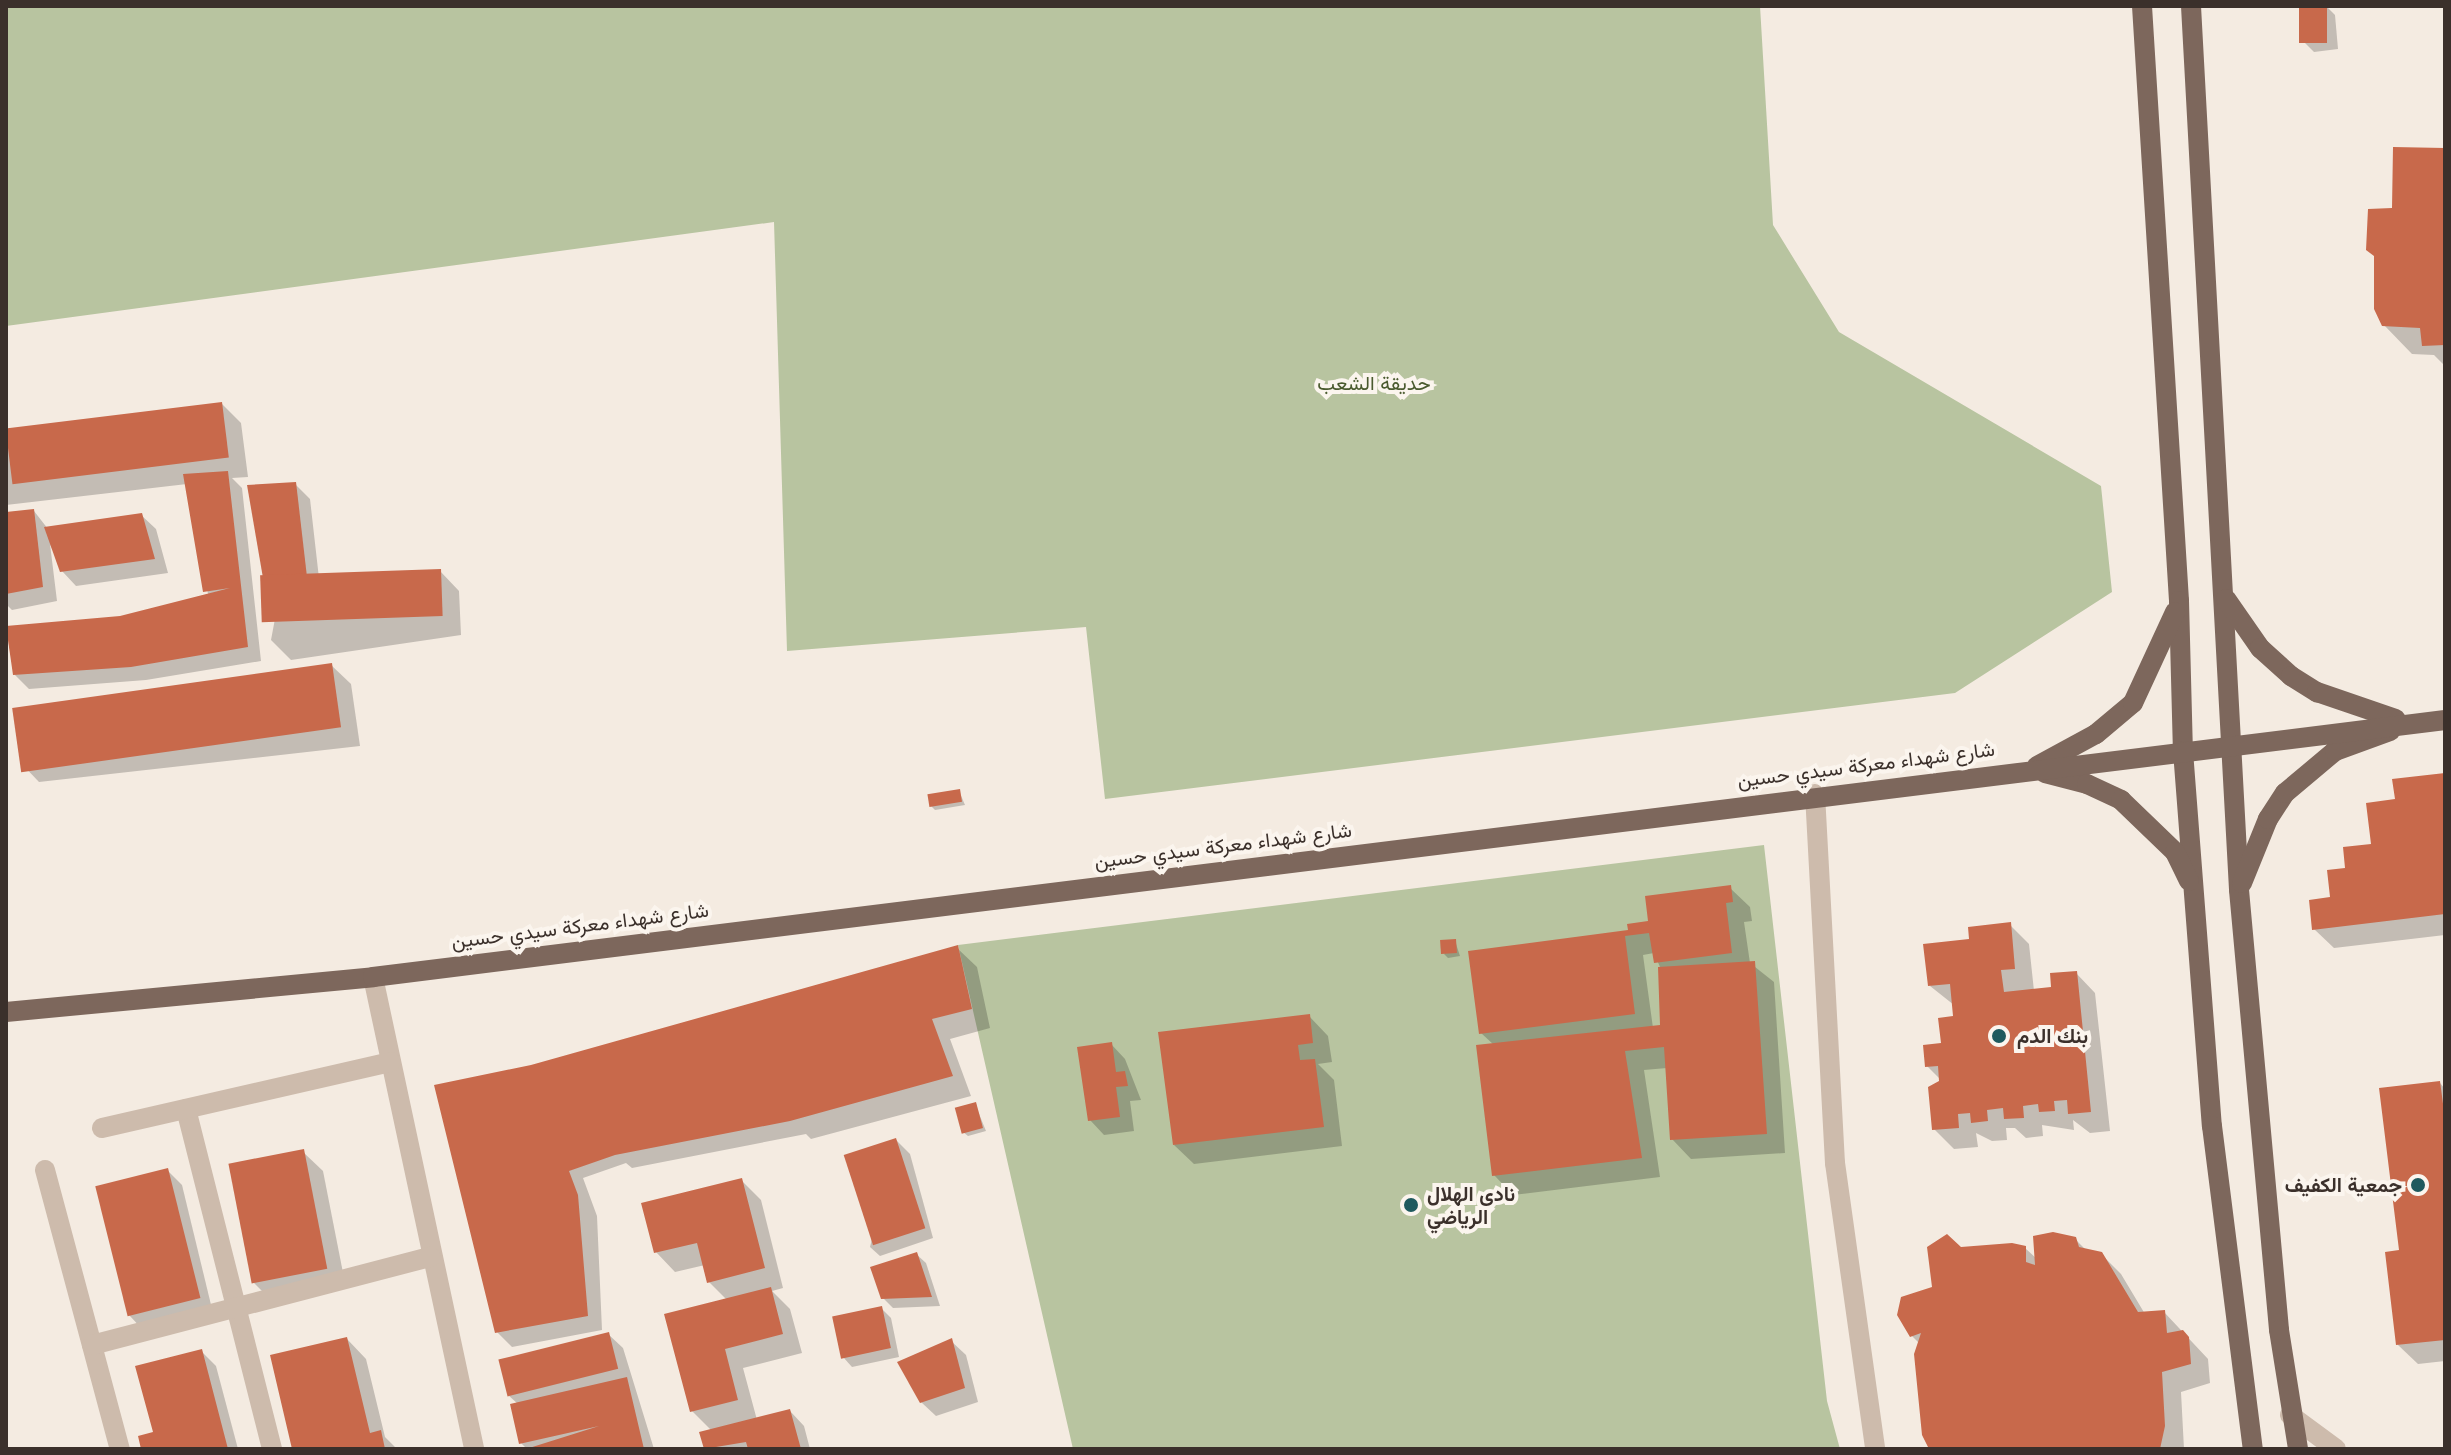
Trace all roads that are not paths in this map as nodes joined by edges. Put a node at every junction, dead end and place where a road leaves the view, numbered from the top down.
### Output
1 (2142, 6) edge
2 (2191, 6) edge
3 (2225, 596) junction
4 (2179, 601) junction
5 (2445, 720) edge
6 (2411, 724) junction
7 (2234, 745) junction
8 (2183, 751) junction
9 (2030, 769) junction
10 (1815, 794) junction
11 (2239, 890) junction
12 (2196, 893) junction
13 (373, 977) junction
14 (6, 1012) edge
15 (391, 1062) junction
16 (186, 1109) junction
17 (102, 1128) dead end
18 (45, 1170) dead end
19 (431, 1257) junction
20 (236, 1308) junction
21 (92, 1345) junction
22 (2290, 1415) junction
23 (120, 1449) edge
24 (272, 1449) edge
25 (474, 1449) edge
26 (1875, 1449) edge
27 (2253, 1449) edge
28 (2298, 1449) edge
29 (2336, 1449) edge

1 - 4 main road
2 - 3 main road
3 - 6 main road
3 - 7 main road
4 - 8 main road
4 - 9 main road
5 - 6 main road, شارع شهداء معركة سيدي حسين
6 - 7 main road, شارع شهداء معركة سيدي حسين
6 - 11 main road
7 - 8 main road, شارع شهداء معركة سيدي حسين
7 - 11 main road
8 - 9 main road, شارع شهداء معركة سيدي حسين
8 - 12 main road
9 - 10 main road, شارع شهداء معركة سيدي حسين
9 - 12 main road
10 - 13 main road, شارع شهداء معركة سيدي حسين
10 - 26 street
11 - 22 main road
12 - 27 main road
13 - 14 main road, شارع شهداء معركة سيدي حسين
13 - 15 street
15 - 16 street
15 - 19 street
16 - 17 street
16 - 20 street
18 - 21 street
19 - 20 street
19 - 25 street
20 - 21 street
20 - 24 street
21 - 23 street
22 - 28 main road
22 - 29 street

